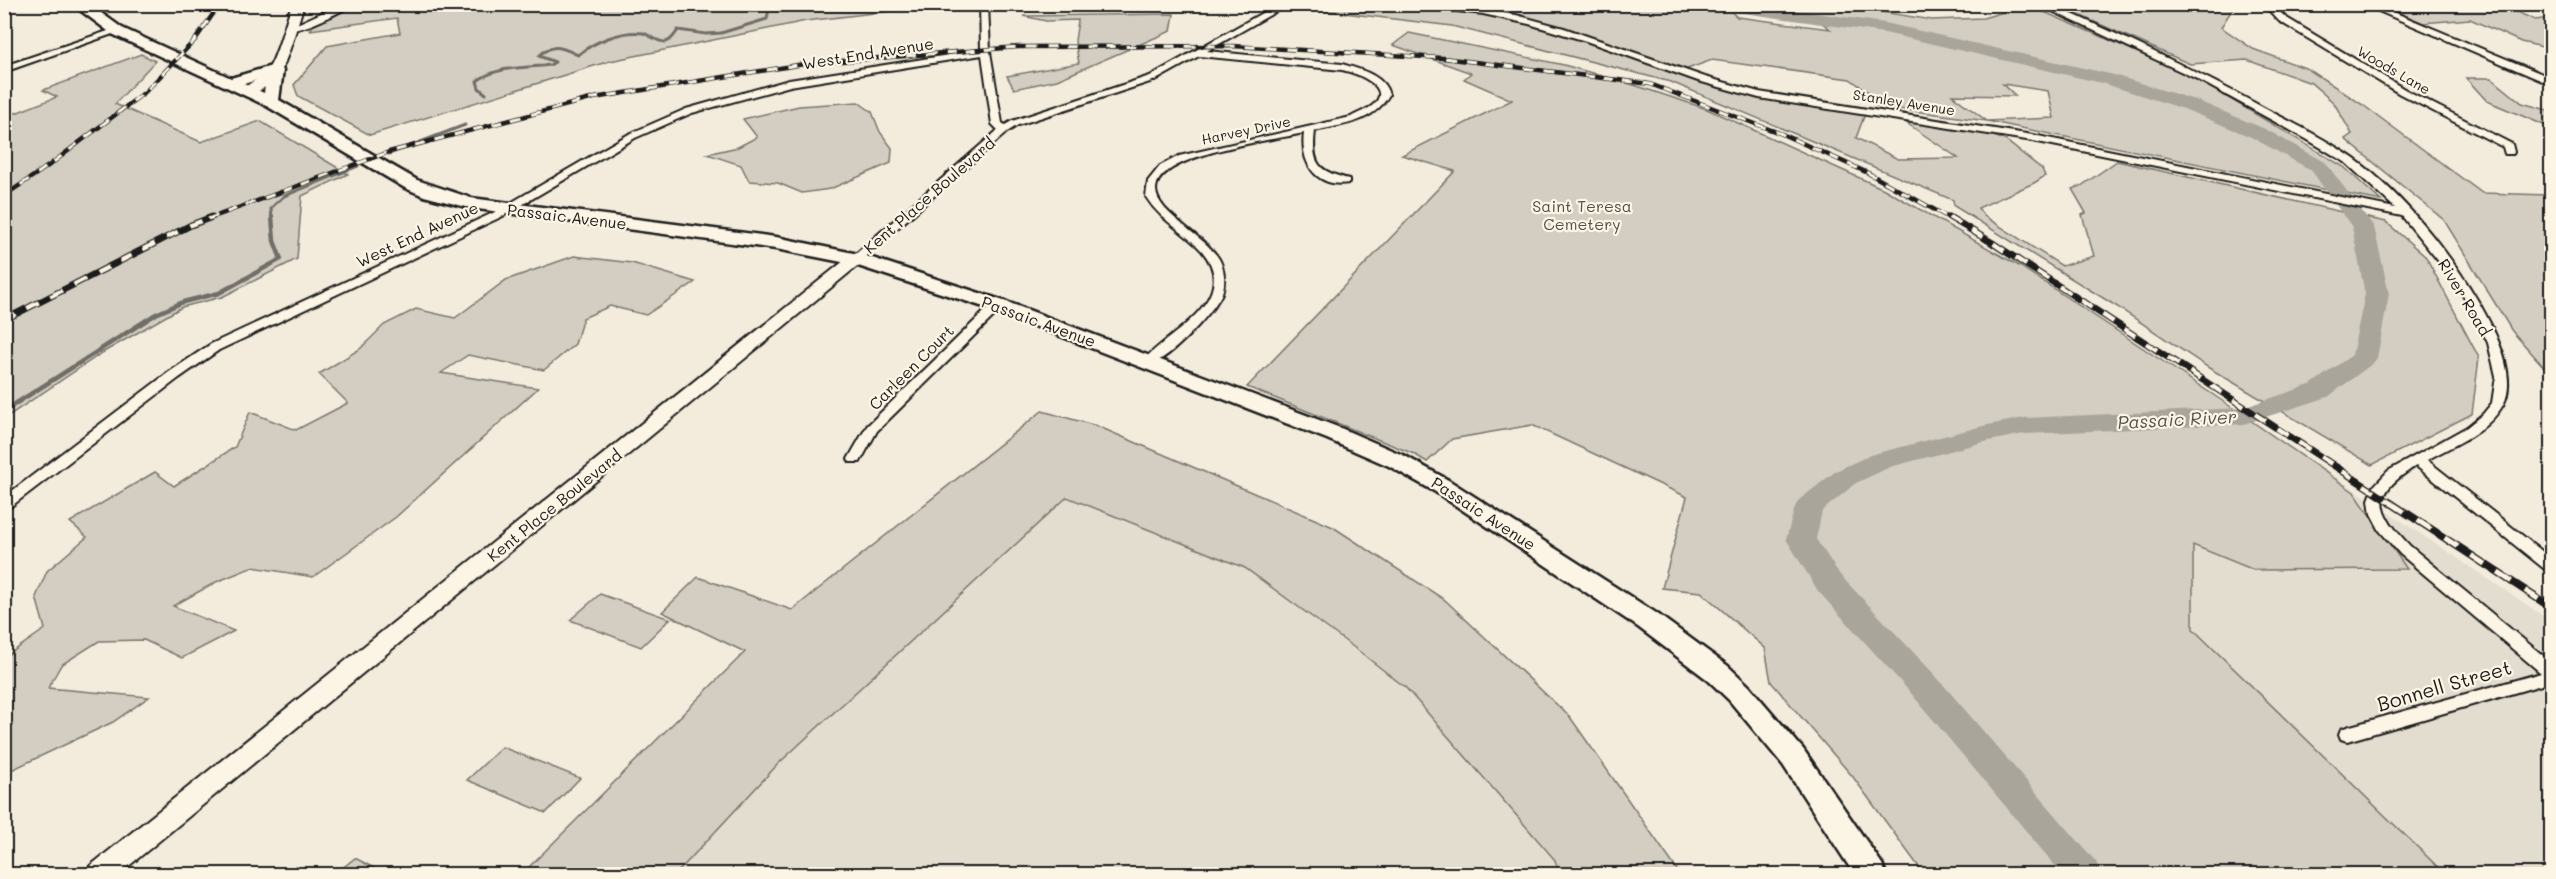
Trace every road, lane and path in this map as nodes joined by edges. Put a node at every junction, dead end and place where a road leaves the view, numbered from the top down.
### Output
1 (80, 4) edge
2 (298, 4) edge
3 (348, 4) edge
4 (984, 4) edge
5 (1285, 4) edge
6 (1400, 4) edge
7 (2041, 4) edge
8 (2267, 4) edge
9 (2366, 4) edge
10 (290, 29) junction
11 (117, 31) junction
12 (986, 52) junction
13 (1199, 53) junction
14 (4, 69) edge
15 (275, 70) junction
16 (229, 82) junction
17 (2552, 82) edge
18 (248, 91) junction
19 (271, 102) junction
20 (1310, 129) junction
21 (1004, 130) junction
22 (2509, 152) dead end
23 (1346, 181) dead end
24 (511, 209) junction
25 (2408, 214) junction
26 (855, 259) junction
27 (999, 306) junction
28 (1148, 362) junction
29 (855, 459) dead end
30 (2417, 460) junction
31 (4, 505) edge
32 (2552, 567) edge
33 (2552, 674) edge
34 (2347, 734) dead end
35 (100, 874) edge
36 (1871, 874) edge

1 - 11 main road, Passaic Avenue
2 - 10 street
3 - 10 street
4 - 12 street
5 - 13 street, Kent Place Boulevard
6 - 25 street, Stanley Avenue
7 - 25 street, River Road
8 - 22 street, Woods Lane
9 - 17 street
10 - 15 street
11 - 14 street
11 - 16 main road, Passaic Avenue
12 - 21 street
12 - 24 street, West End Avenue
13 - 20 street, Harvey Drive
13 - 21 street, Kent Place Boulevard
15 - 16 main road
15 - 18 street
15 - 19 main road
16 - 18 main road, Passaic Avenue
18 - 19 main road, Passaic Avenue
19 - 24 main road, Passaic Avenue
20 - 23 street
20 - 28 street, Harvey Drive
21 - 26 street, Kent Place Boulevard
24 - 26 main road, Passaic Avenue
24 - 31 street, West End Avenue
25 - 30 street, River Road
26 - 27 main road, Passaic Avenue
26 - 35 street, Kent Place Boulevard
27 - 28 main road, Passaic Avenue
27 - 29 street, Carleen Court
28 - 36 main road, Passaic Avenue
30 - 32 street
30 - 33 street, River Road
33 - 34 street, Bonnell Street

